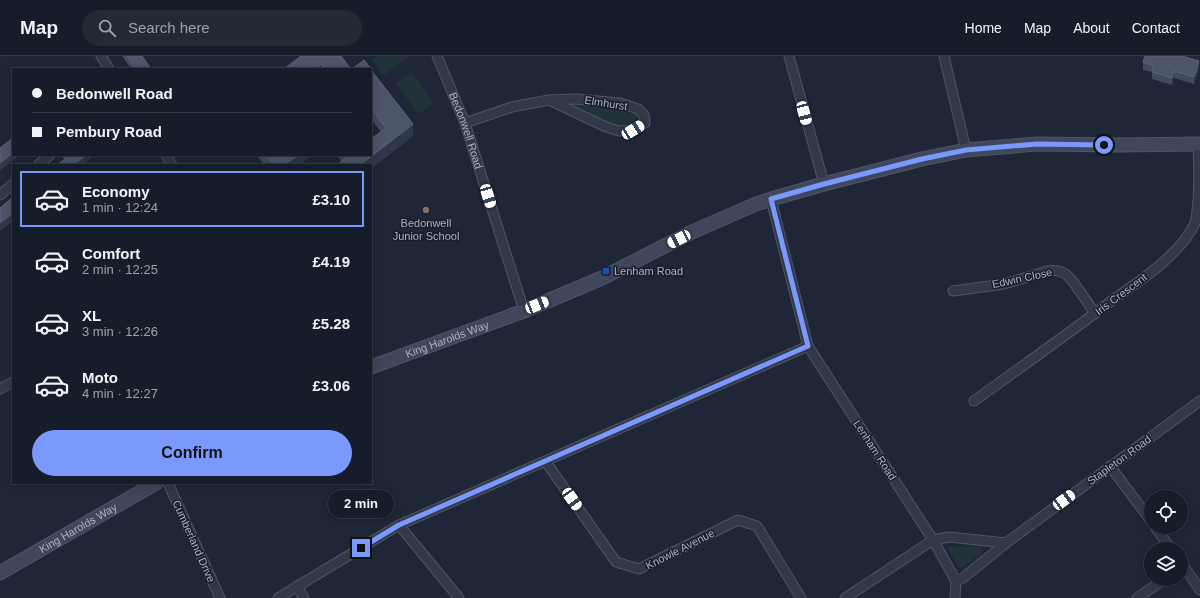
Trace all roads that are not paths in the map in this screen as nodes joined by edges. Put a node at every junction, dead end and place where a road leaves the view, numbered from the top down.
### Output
1 (101, 56) edge
2 (437, 56) edge
3 (789, 56) edge
4 (944, 56) edge
5 (108, 68) edge
6 (549, 100) junction
7 (465, 123) junction
8 (1199, 144) edge
9 (966, 150) junction
10 (49, 156) edge
11 (39, 164) edge
12 (824, 184) junction
13 (12, 185) edge
14 (0, 195) edge
15 (771, 199) junction
16 (953, 291) dead end
17 (524, 310) junction
18 (1095, 314) junction
19 (808, 346) junction
20 (372, 367) edge
21 (12, 383) edge
22 (0, 389) edge
23 (974, 401) dead end
24 (1200, 401) edge
25 (546, 462) junction
26 (1110, 466) junction
27 (154, 484) edge
28 (168, 484) edge
29 (1144, 512) edge
30 (399, 525) junction
31 (933, 540) junction
32 (1006, 543) junction
33 (0, 573) edge
34 (1188, 574) edge
35 (956, 582) junction
36 (297, 586) junction
37 (1154, 586) edge
38 (1200, 590) edge
39 (220, 598) edge
40 (278, 598) edge
41 (304, 598) edge
42 (459, 598) edge
43 (801, 598) edge
44 (845, 598) edge
45 (955, 598) edge
46 (1136, 598) edge

1 - 5 street
2 - 7 street, Bedonwell Road
3 - 12 street
4 - 9 street
6 - 6 street, Elmhurst
6 - 7 street, Elmhurst
7 - 17 street, Bedonwell Road
8 - 9 street
8 - 18 street, Iris Crescent
9 - 12 street
10 - 11 street
12 - 15 street
13 - 14 street
15 - 17 street
15 - 19 street, Lenham Road
16 - 18 street, Edwin Close
17 - 20 street, King Harolds Way
18 - 23 street, Iris Crescent
19 - 25 street
19 - 31 street, Lenham Road
21 - 22 street
24 - 26 street, Stapleton Road
25 - 30 street
25 - 43 street, Knowle Avenue
26 - 29 street
26 - 32 street, Stapleton Road
27 - 33 street, King Harolds Way
28 - 39 street, Cumberland Drive
30 - 36 street
30 - 42 street
31 - 32 street
31 - 35 street, Lenham Road
31 - 44 street
32 - 35 street, Stapleton Road
34 - 38 street
35 - 45 street
36 - 40 street
36 - 41 street
37 - 46 street

